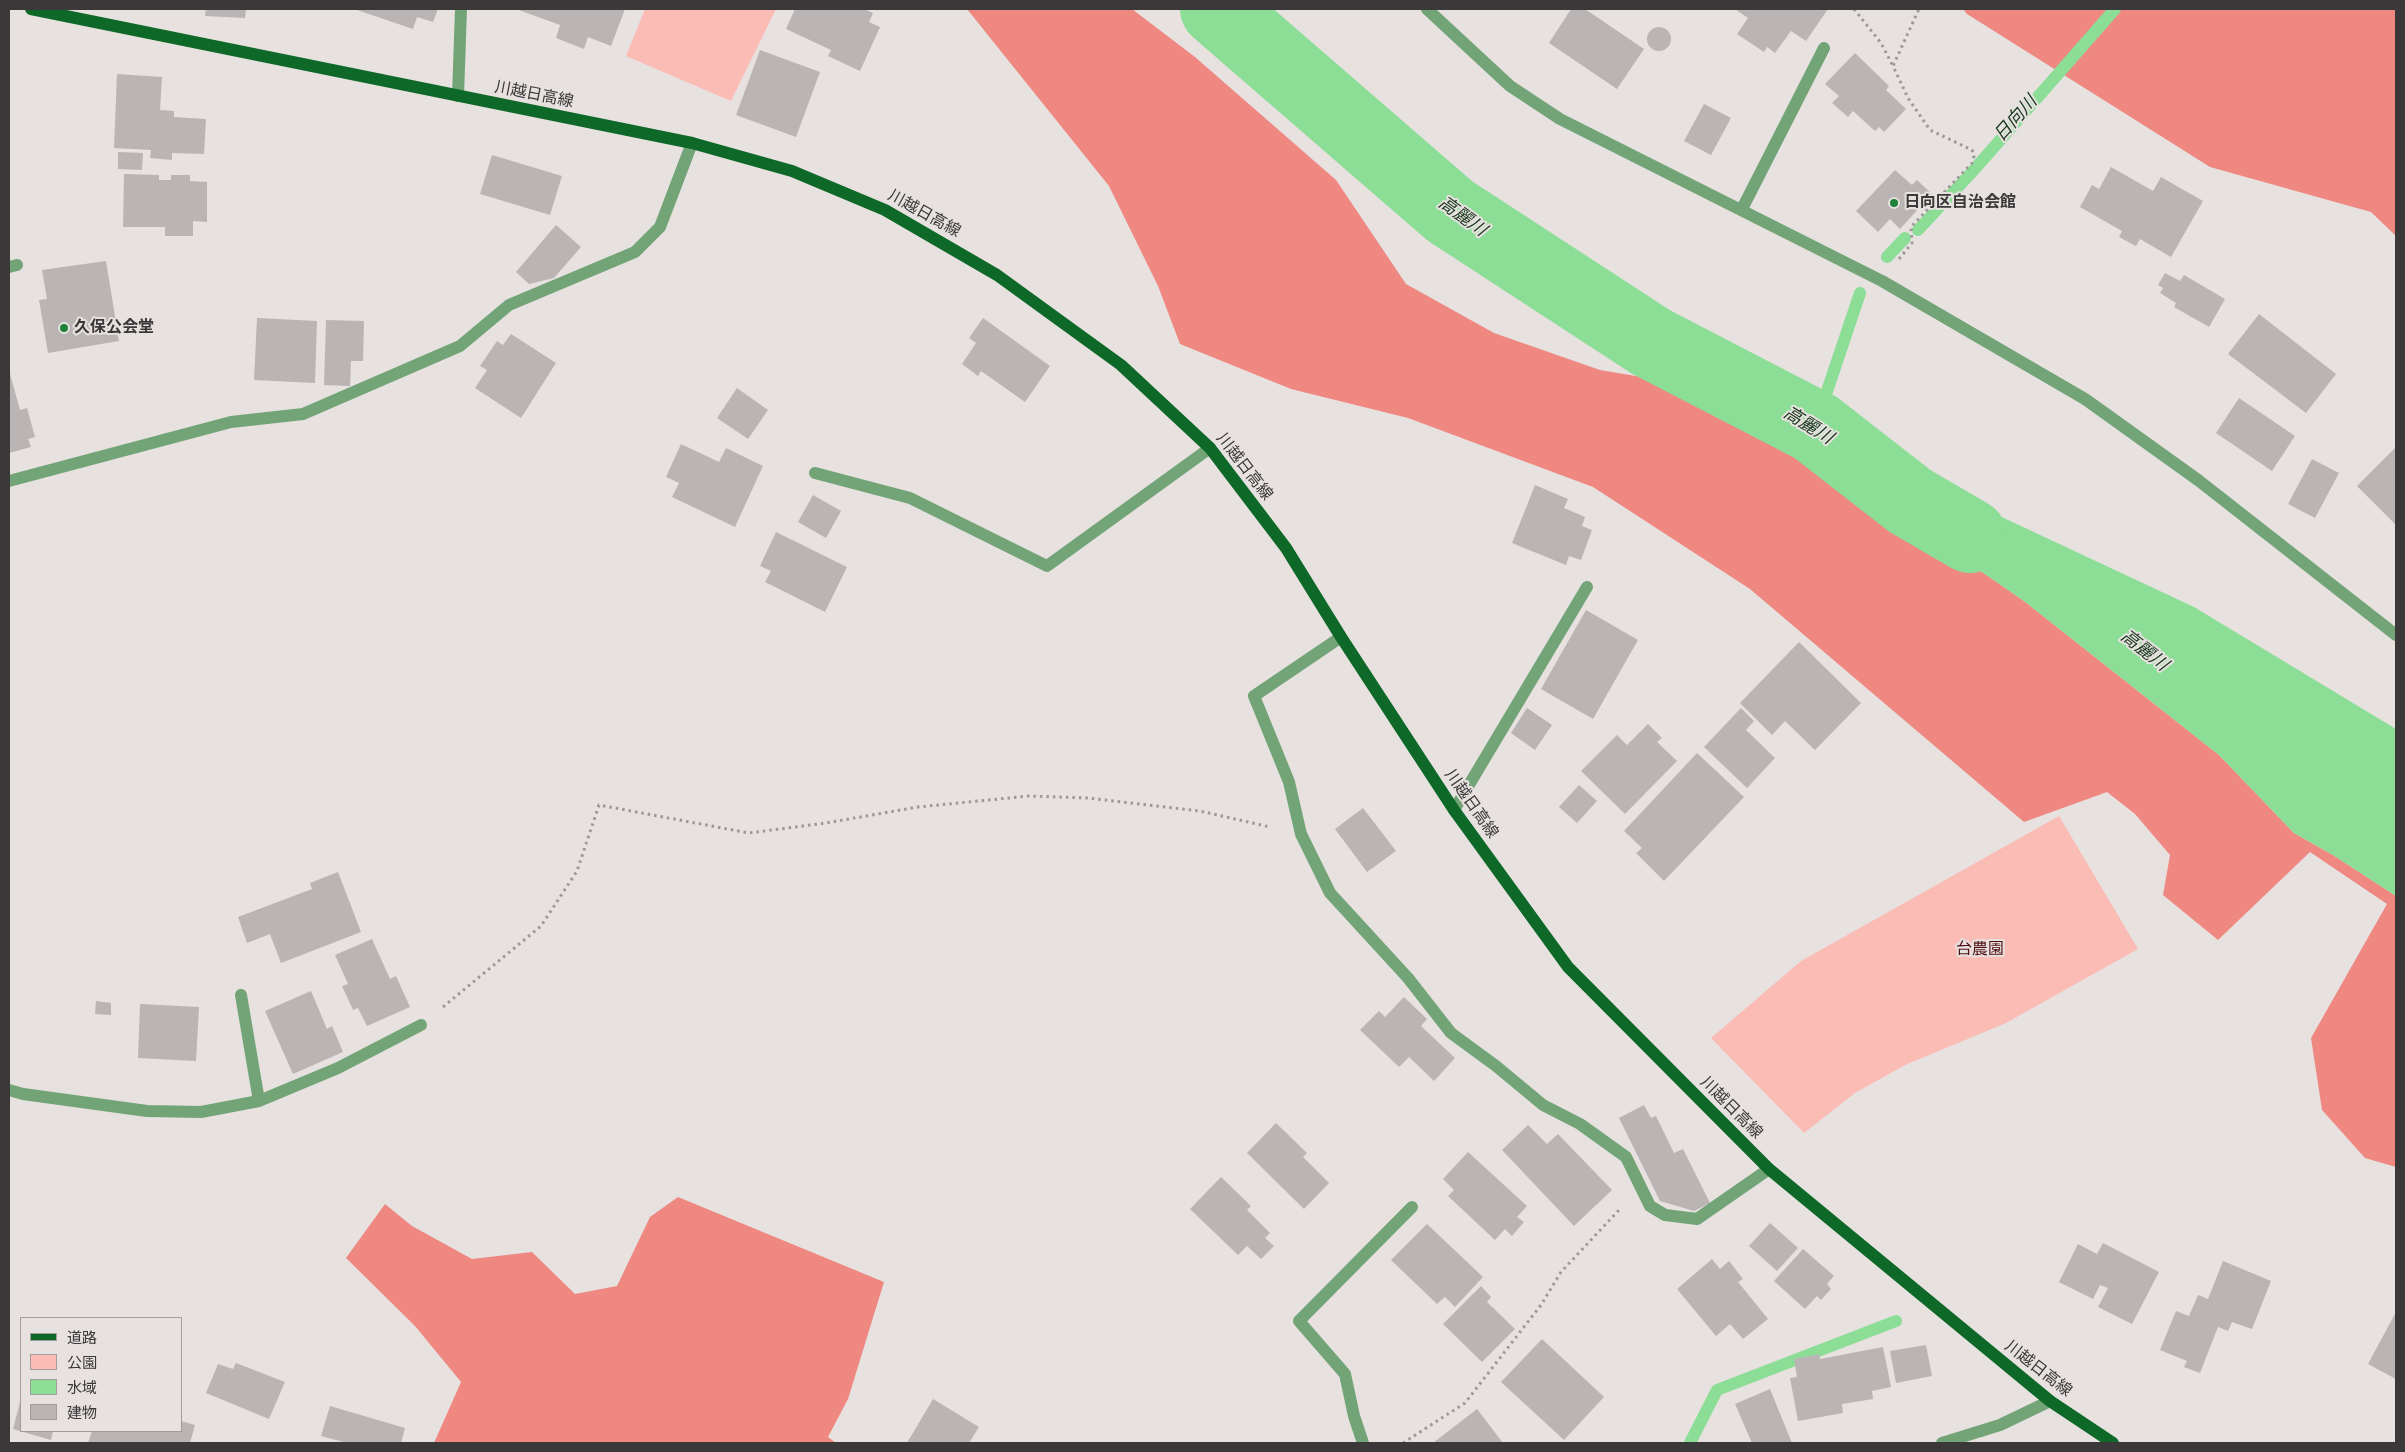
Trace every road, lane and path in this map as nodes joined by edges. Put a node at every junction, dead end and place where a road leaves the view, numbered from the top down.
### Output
1 (31, 9) edge
2 (461, 9) edge
3 (1427, 9) edge
4 (1854, 9) edge
5 (1919, 9) edge
6 (1824, 48) dead end
7 (1893, 66) junction
8 (458, 96) junction
9 (692, 143) junction
10 (1742, 209) junction
11 (1882, 281) junction
12 (1210, 448) junction
13 (815, 472) dead end
14 (9, 481) edge
15 (1587, 587) dead end
16 (2396, 635) edge
17 (1341, 637) junction
18 (1454, 810) junction
19 (1301, 834) junction
20 (242, 995) dead end
21 (422, 1025) joint
22 (9, 1090) edge
23 (259, 1101) junction
24 (1769, 1169) junction
25 (1412, 1207) dead end
26 (1665, 1214) junction
27 (2050, 1401) junction
28 (1363, 1443) edge
29 (1403, 1443) edge
30 (1942, 1443) edge
31 (2113, 1443) edge

1 - 8 main road, 川越日高線
2 - 8 street
3 - 10 street
4 - 7 path
5 - 7 path
6 - 10 street
7 - 11 path
8 - 9 main road, 川越日高線
9 - 12 main road, 川越日高線
9 - 14 street
10 - 11 street
11 - 16 street
12 - 13 street
12 - 17 main road, 川越日高線
15 - 18 street
17 - 18 main road, 川越日高線
17 - 19 street
18 - 24 main road, 川越日高線
19 - 21 path
19 - 26 street
20 - 23 street
21 - 23 street
22 - 23 street
24 - 26 street
24 - 27 main road, 川越日高線
25 - 28 street
26 - 29 path
27 - 30 street
27 - 31 main road, 川越日高線

